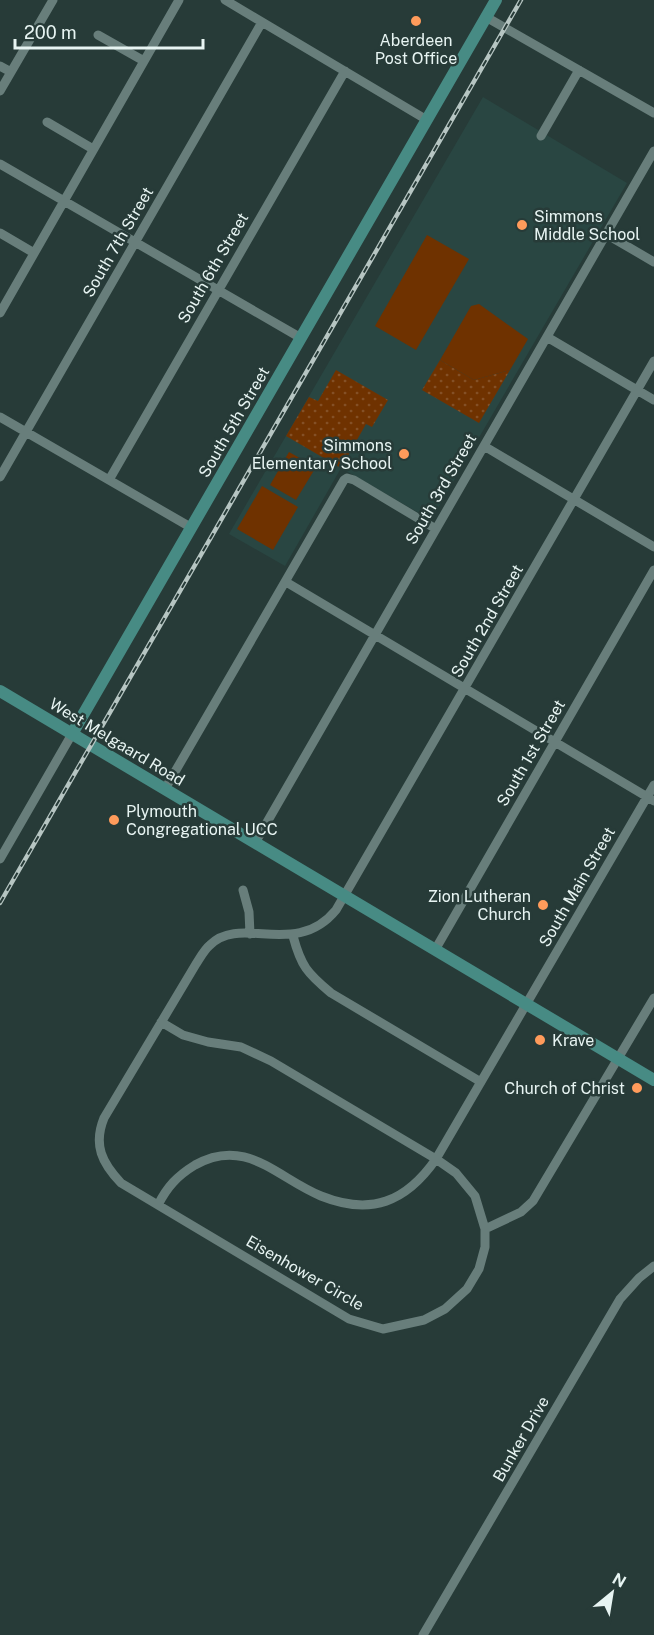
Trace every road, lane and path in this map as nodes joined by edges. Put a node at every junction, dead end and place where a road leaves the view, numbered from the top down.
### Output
1 (53, 0) edge
2 (179, 0) edge
3 (225, 0) edge
4 (496, 0) edge
5 (486, 16) junction
6 (262, 22) junction
7 (98, 35) dead end
8 (144, 61) junction
9 (0, 66) edge
10 (579, 70) junction
11 (345, 71) junction
12 (11, 72) junction
13 (0, 91) edge
14 (654, 113) edge
15 (427, 120) junction
16 (47, 122) dead end
17 (541, 136) dead end
18 (93, 149) junction
19 (654, 151) edge
20 (0, 164) edge
21 (64, 201) junction
22 (0, 234) edge
23 (606, 234) junction
24 (135, 242) junction
25 (34, 253) junction
26 (654, 262) edge
27 (218, 289) junction
28 (0, 313) edge
29 (547, 337) junction
30 (302, 338) junction
31 (654, 361) edge
32 (637, 390) junction
33 (654, 400) edge
34 (0, 417) edge
35 (26, 432) junction
36 (484, 446) junction
37 (0, 477) edge
38 (109, 480) junction
39 (574, 500) junction
40 (192, 528) junction
41 (436, 529) junction
42 (654, 547) edge
43 (654, 570) edge
44 (286, 582) junction
45 (375, 635) junction
46 (466, 689) junction
47 (0, 691) edge
48 (72, 734) junction
49 (555, 742) junction
50 (654, 784) edge
51 (165, 789) junction
52 (650, 799) edge
53 (255, 843) junction
54 (0, 859) edge
55 (243, 890) dead end
56 (344, 896) junction
57 (250, 934) junction
58 (293, 936) junction
59 (435, 950) junction
60 (654, 998) edge
61 (526, 1005) junction
62 (161, 1022) junction
63 (619, 1059) junction
64 (654, 1080) edge
65 (481, 1082) junction
66 (436, 1159) junction
67 (158, 1205) junction
68 (485, 1229) junction
69 (654, 1266) edge
70 (423, 1635) edge

1 - 12 street
2 - 8 street
3 - 6 street
4 - 5 main road, South 5th Street
5 - 10 street
5 - 15 main road, South 5th Street
6 - 11 street
6 - 24 street, South 7th Street
7 - 8 street
8 - 18 street
9 - 12 street
10 - 14 street
10 - 17 street
11 - 15 street
11 - 27 street, South 6th Street
12 - 13 street
15 - 30 main road, South 5th Street
16 - 18 street
18 - 21 street
19 - 23 street, South 3rd Street
20 - 21 street
21 - 24 street
21 - 25 street
22 - 25 street
23 - 26 street
23 - 29 street, South 3rd Street
24 - 27 street
24 - 35 street, South 7th Street
25 - 28 street
27 - 30 street
27 - 38 street, South 6th Street
29 - 32 street
29 - 36 street, South 3rd Street
30 - 40 main road, South 5th Street
31 - 32 street, South 2nd Street
32 - 33 street
32 - 39 street, South 2nd Street
34 - 35 street
35 - 37 street, South 7th Street
35 - 38 street
36 - 39 street
36 - 41 street, South 3rd Street
38 - 40 street
39 - 42 street
39 - 46 street, South 2nd Street
40 - 48 main road, South 5th Street
41 - 44 street
41 - 45 street, South 3rd Street
43 - 49 street, South 1st Street
44 - 45 street
44 - 51 street
45 - 46 street
45 - 53 street, South 3rd Street
46 - 49 street
46 - 56 street, South 2nd Street
47 - 48 main road, West Melgaard Road
48 - 51 main road, West Melgaard Road
48 - 54 street, South 5th Street
49 - 52 street
49 - 59 street, South 1st Street
50 - 52 street, South Main Street
51 - 53 main road, West Melgaard Road
52 - 61 street, South Main Street
53 - 56 main road, West Melgaard Road
55 - 57 street
56 - 58 street, Eisenhower Circle
56 - 59 main road, West Melgaard Road
57 - 58 street, Eisenhower Circle
57 - 62 street, Eisenhower Circle
58 - 65 street
59 - 61 main road, West Melgaard Road
60 - 63 street
61 - 63 main road, West Melgaard Road
61 - 65 street
62 - 66 street, Eisenhower Circle
62 - 67 street, Eisenhower Circle
63 - 64 main road, West Melgaard Road
63 - 68 street
65 - 66 street
66 - 67 street
66 - 68 street, Eisenhower Circle
67 - 68 street, Eisenhower Circle
69 - 70 street, Bunker Drive

